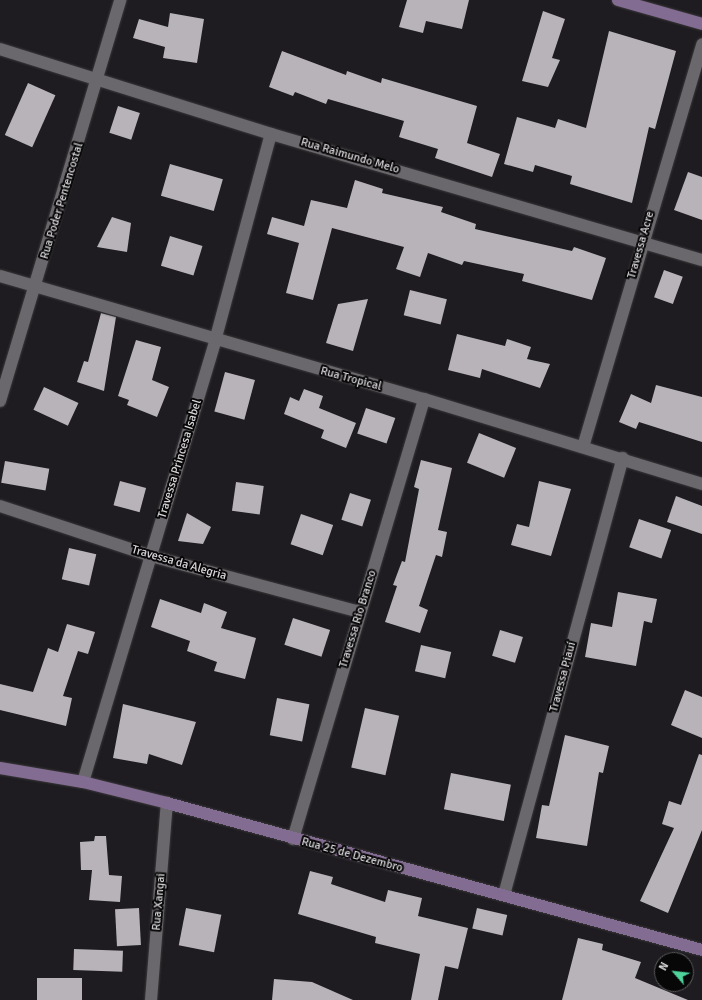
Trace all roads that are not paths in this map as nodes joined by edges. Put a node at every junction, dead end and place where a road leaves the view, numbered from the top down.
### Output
1 (120, 0) edge
2 (618, 0) edge
3 (702, 24) edge
4 (702, 44) edge
5 (0, 49) edge
6 (99, 80) junction
7 (271, 134) junction
8 (642, 241) junction
9 (702, 260) edge
10 (0, 276) edge
11 (36, 288) junction
12 (215, 341) junction
13 (424, 399) junction
14 (0, 401) edge
15 (583, 447) junction
16 (623, 458) junction
17 (702, 484) edge
18 (0, 506) edge
19 (151, 556) junction
20 (360, 612) junction
21 (0, 768) edge
22 (83, 782) junction
23 (167, 803) junction
24 (293, 838) junction
25 (504, 895) junction
26 (702, 950) edge
27 (151, 1000) edge

1 - 6 street, Rua Poder Pentencostal
2 - 3 street
4 - 8 street, Travessa Acre
5 - 6 street, Rua Raimundo Melo
6 - 7 street, Rua Raimundo Melo
6 - 11 street, Rua Poder Pentencostal
7 - 8 street, Rua Raimundo Melo
7 - 12 street, Travessa Princesa Isabel
8 - 9 street, Rua Raimundo Melo
8 - 15 street, Travessa Acre
10 - 11 street, Rua Tropical
11 - 12 street, Rua Tropical
11 - 14 street, Rua Poder Pentencostal
12 - 13 street, Rua Tropical
12 - 19 street, Travessa Princesa Isabel
13 - 15 street, Rua Tropical
13 - 20 street, Travessa Rio Branco
15 - 16 street, Rua Tropical
16 - 17 street, Rua Tropical
16 - 25 street, Travessa Piauí
18 - 19 street, Travessa da Alegria
19 - 20 street, Travessa da Alegria
19 - 22 street, Travessa Princesa Isabel
20 - 24 street, Travessa Rio Branco
21 - 22 street, Rua 25 de Dezembro
22 - 23 street, Rua 25 de Dezembro
23 - 24 street, Rua 25 de Dezembro
23 - 27 street, Rua Xangai
24 - 25 street, Rua 25 de Dezembro
25 - 26 street, Rua 25 de Dezembro

